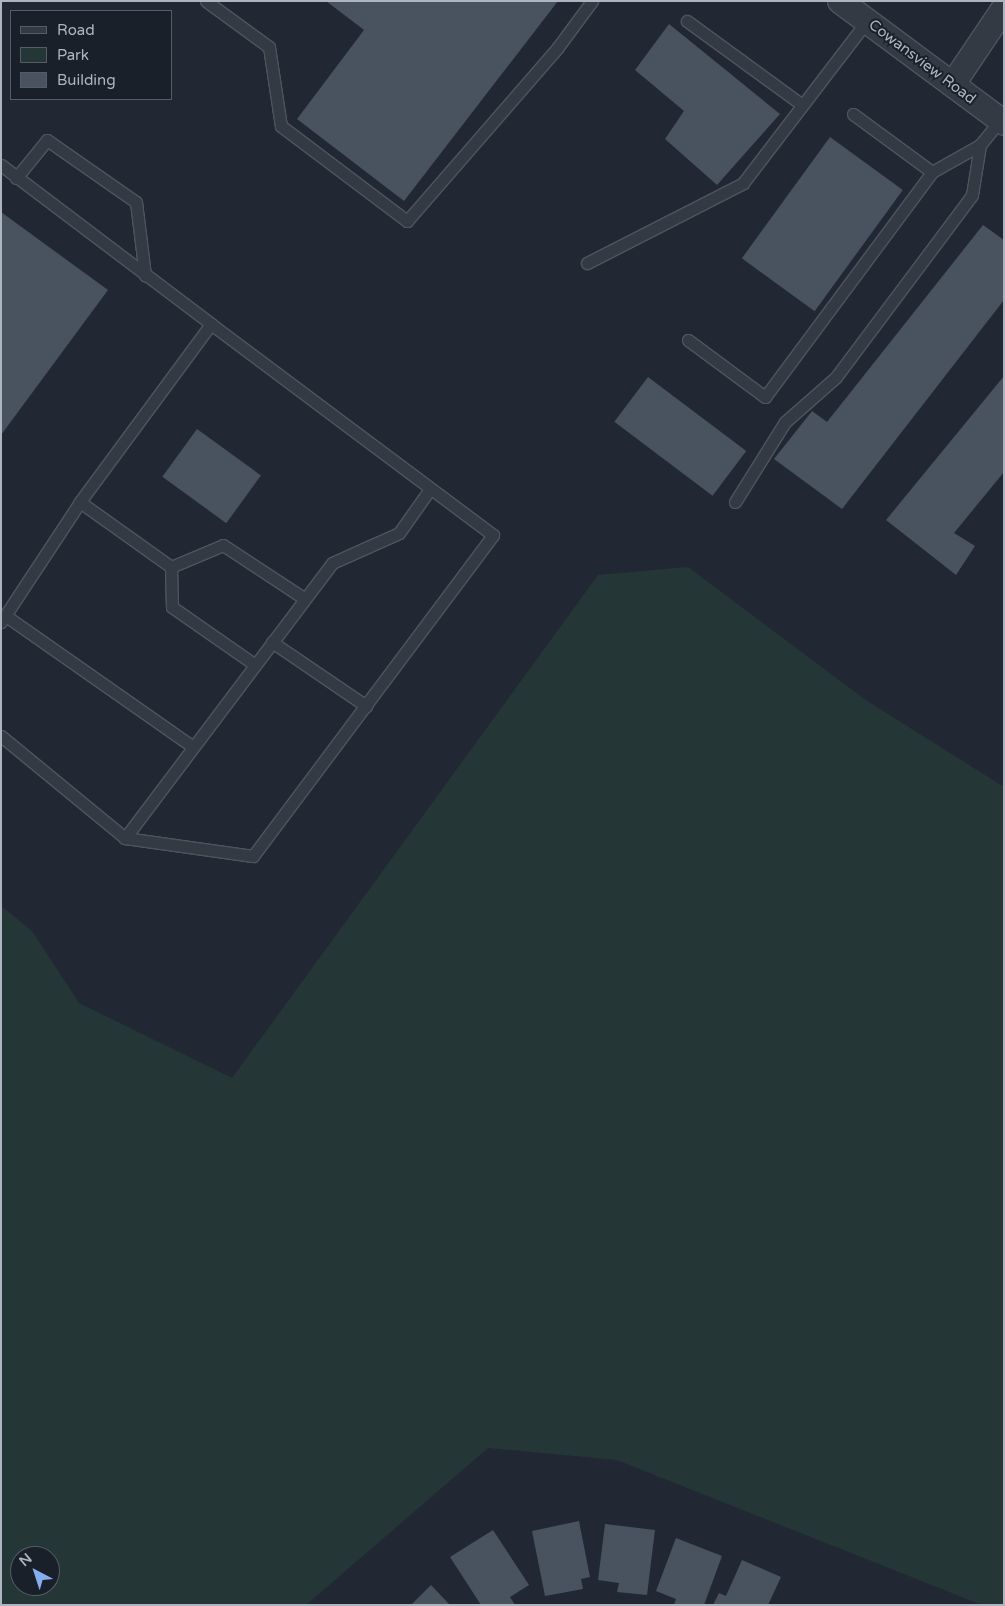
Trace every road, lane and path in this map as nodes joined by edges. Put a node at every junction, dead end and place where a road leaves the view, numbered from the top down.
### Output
1 (206, 1) edge
2 (592, 1) edge
3 (840, 1) edge
4 (1004, 8) edge
5 (687, 20) dead end
6 (867, 21) junction
7 (953, 84) junction
8 (802, 105) junction
9 (853, 114) dead end
10 (1002, 122) edge
11 (980, 145) junction
12 (1, 165) edge
13 (932, 172) junction
14 (16, 178) junction
15 (588, 263) dead end
16 (145, 275) junction
17 (211, 324) junction
18 (688, 340) dead end
19 (430, 489) junction
20 (80, 502) junction
21 (734, 502) dead end
22 (171, 567) junction
23 (305, 598) junction
24 (3, 619) edge
25 (272, 642) junction
26 (255, 666) junction
27 (366, 706) junction
28 (1, 736) edge
29 (193, 748) junction
30 (124, 838) junction

1 - 2 lane
3 - 6 street, Cowansview Road
4 - 7 street
5 - 8 lane
6 - 7 street, Cowansview Road
6 - 8 lane
7 - 10 street, Cowansview Road
8 - 15 lane
9 - 13 lane
10 - 11 lane
11 - 13 lane
11 - 21 lane
12 - 14 lane
13 - 18 lane
14 - 16 lane
14 - 16 lane
16 - 17 lane
17 - 19 lane
17 - 20 lane
19 - 23 lane
19 - 27 lane
20 - 22 lane
20 - 24 lane
22 - 23 lane
22 - 26 lane
23 - 25 lane
24 - 29 lane
25 - 26 lane
25 - 27 lane
26 - 29 lane
27 - 30 lane
28 - 30 lane
29 - 30 lane

